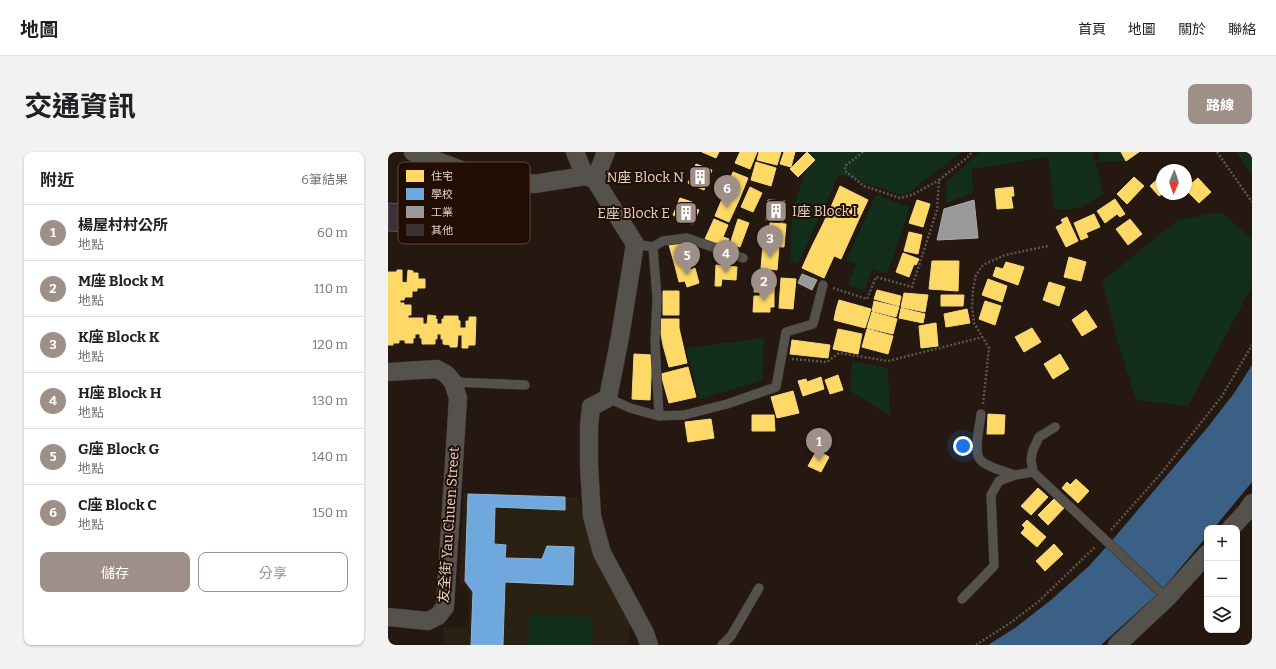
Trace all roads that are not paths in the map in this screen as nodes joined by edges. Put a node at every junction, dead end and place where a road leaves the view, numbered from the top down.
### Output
1 (413, 152) edge
2 (575, 152) edge
3 (606, 152) edge
4 (440, 162) edge
5 (590, 178) junction
6 (530, 183) edge
7 (635, 244) junction
8 (653, 246) junction
9 (743, 258) dead end
10 (823, 285) road end
11 (388, 372) edge
12 (453, 382) junction
13 (525, 385) dead end
14 (608, 398) junction
15 (981, 414) road end
16 (659, 416) junction
17 (1055, 427) dead end
18 (1033, 472) junction
19 (1015, 475) junction
20 (1252, 503) edge
21 (1234, 525) edge
22 (1204, 557) edge
23 (760, 588) dead end
24 (1167, 598) junction
25 (962, 599) dead end
26 (388, 618) edge
27 (649, 645) edge
28 (722, 645) edge
29 (1117, 645) edge

1 - 4 street
2 - 5 street
3 - 5 street
5 - 6 street
5 - 7 street
7 - 8 lane
7 - 14 street
8 - 9 lane
8 - 16 lane
10 - 16 lane
11 - 12 street
12 - 13 lane
12 - 26 street, 友全街 Yau Chuen Street
14 - 16 lane
14 - 27 street
15 - 19 lane
17 - 18 lane
18 - 19 lane
18 - 24 lane
19 - 25 lane
20 - 21 street
22 - 24 street
23 - 28 lane
24 - 29 street

